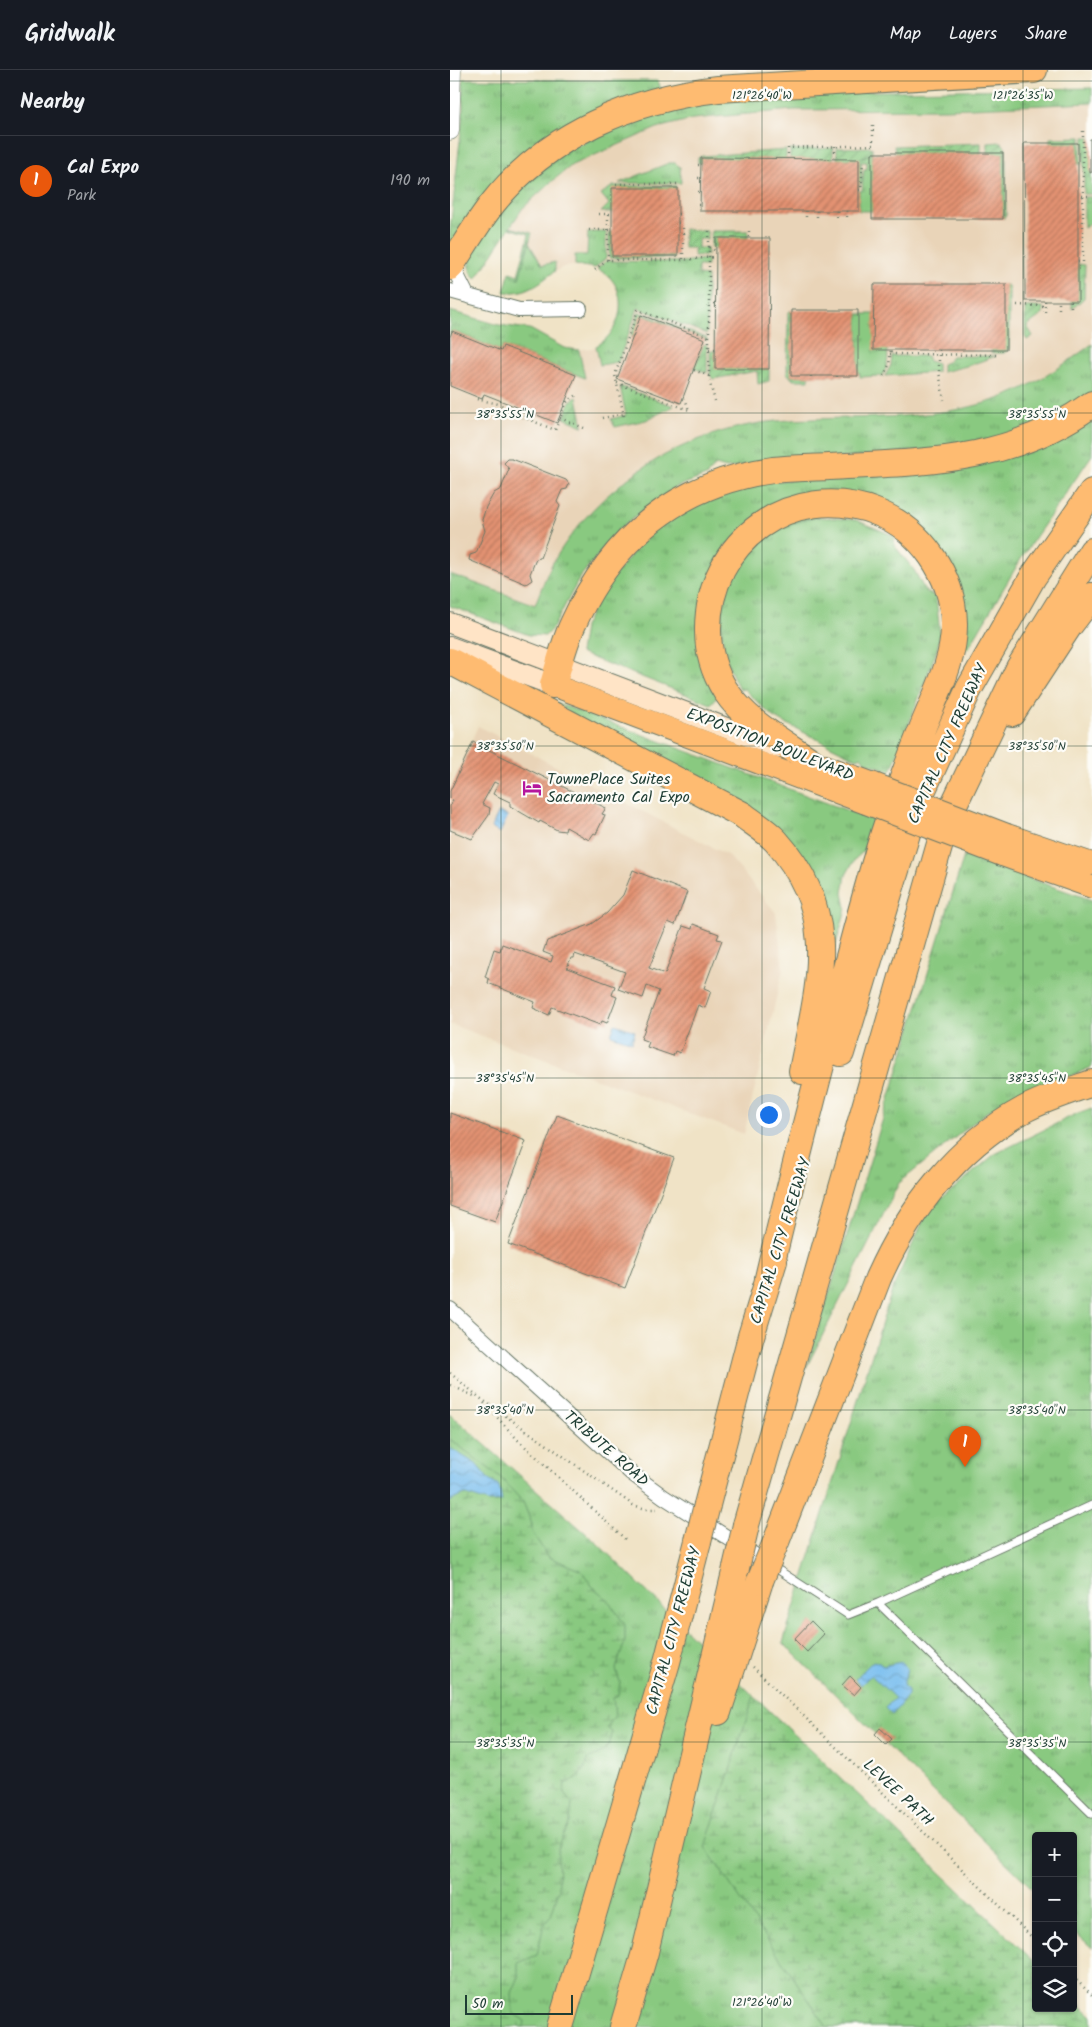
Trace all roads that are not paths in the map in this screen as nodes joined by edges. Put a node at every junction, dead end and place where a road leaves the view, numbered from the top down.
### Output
1 (452, 70) edge
2 (1034, 70) edge
3 (450, 105) edge
4 (450, 131) edge
5 (453, 262) edge
6 (450, 291) edge
7 (467, 295) junction
8 (580, 309) dead end
9 (1092, 404) edge
10 (1092, 492) edge
11 (1092, 551) edge
12 (1092, 596) edge
13 (450, 623) edge
14 (450, 647) edge
15 (450, 661) edge
16 (556, 674) junction
17 (811, 761) junction
18 (870, 793) junction
19 (953, 804) junction
20 (1004, 845) junction
21 (1092, 864) edge
22 (1092, 887) edge
23 (1092, 1083) edge
24 (768, 1278) junction
25 (450, 1310) edge
26 (751, 1336) junction
27 (1092, 1505) edge
28 (769, 1575) junction
29 (878, 1603) junction
30 (1092, 1814) edge
31 (658, 1896) junction
32 (560, 2027) edge
33 (623, 2027) edge

1 - 3 street
2 - 5 highway
3 - 4 street
5 - 7 street
6 - 7 street
7 - 8 street
9 - 16 highway
10 - 24 highway, CAPITAL CITY FREEWAY
11 - 19 highway, CAPITAL CITY FREEWAY
12 - 19 highway
13 - 16 main road, EXPOSITION BOULEVARD
14 - 16 main road, EXPOSITION BOULEVARD
15 - 26 highway
16 - 17 main road, EXPOSITION BOULEVARD
16 - 18 main road, EXPOSITION BOULEVARD
17 - 18 main road, EXPOSITION BOULEVARD
17 - 24 highway
18 - 20 main road, EXPOSITION BOULEVARD, bridge
19 - 31 highway, CAPITAL CITY FREEWAY, bridge
20 - 21 main road, EXPOSITION BOULEVARD
20 - 22 main road, EXPOSITION BOULEVARD
23 - 28 highway, bridge
24 - 26 highway, CAPITAL CITY FREEWAY
25 - 28 street, TRIBUTE ROAD
26 - 32 highway, CAPITAL CITY FREEWAY, bridge
27 - 29 lane
28 - 29 lane
28 - 31 highway
29 - 30 lane
31 - 33 highway, CAPITAL CITY FREEWAY

